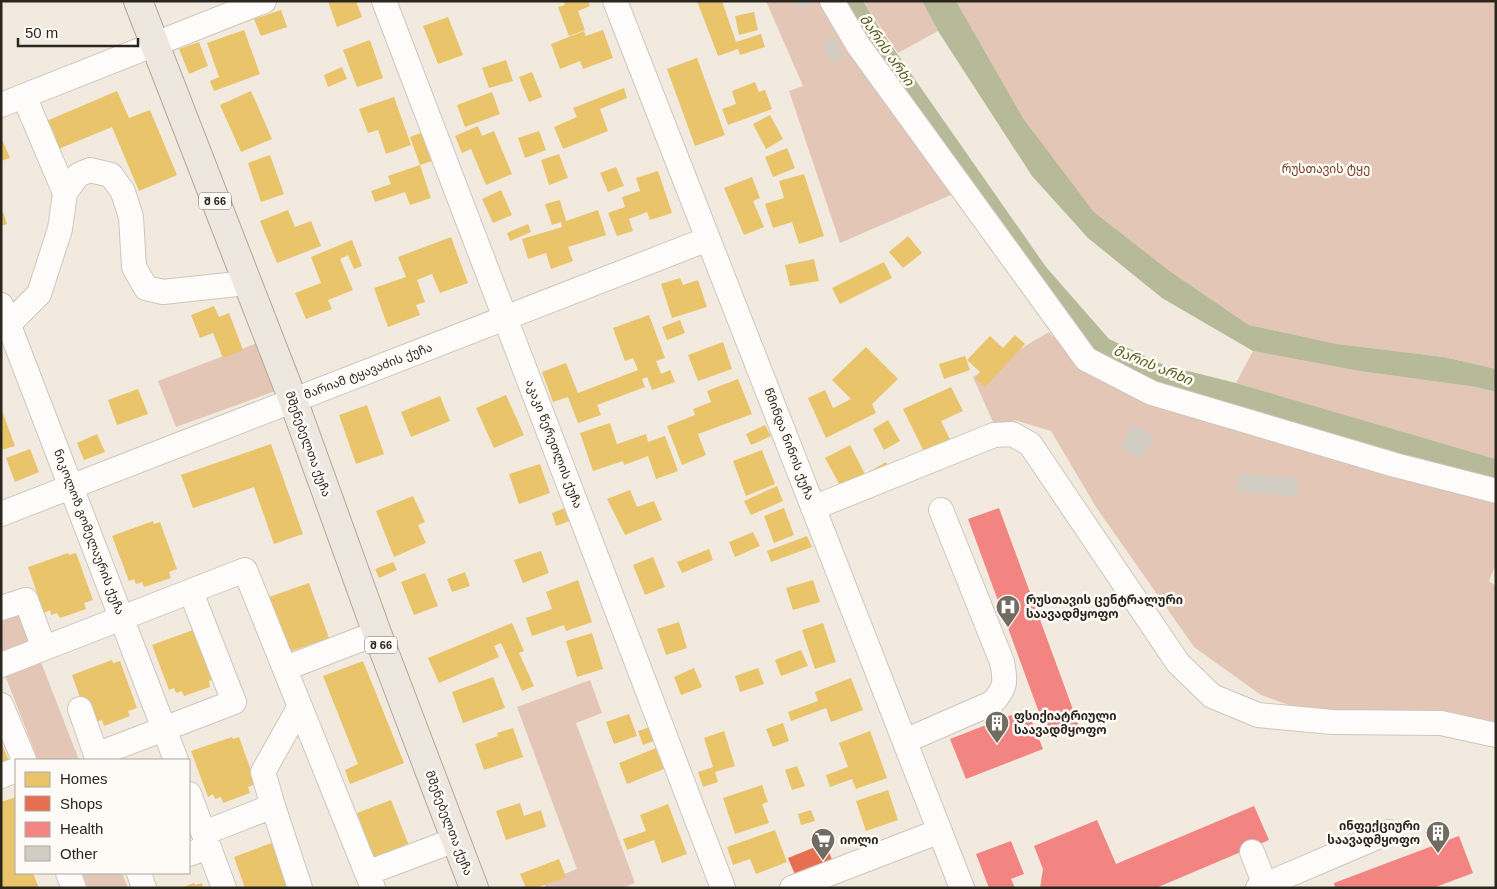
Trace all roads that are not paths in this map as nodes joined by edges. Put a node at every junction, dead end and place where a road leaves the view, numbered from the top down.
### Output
1 (138, 1) edge
2 (264, 1) edge
3 (384, 1) edge
4 (614, 1) edge
5 (832, 1) edge
6 (155, 45) junction
7 (24, 96) junction
8 (1, 105) edge
9 (65, 193) junction
10 (708, 239) junction
11 (246, 283) junction
12 (5, 314) edge
13 (505, 318) junction
14 (292, 400) junction
15 (72, 486) junction
16 (1496, 491) edge
17 (813, 508) junction
18 (941, 510) dead end
19 (1, 514) edge
20 (191, 592) junction
21 (1, 608) edge
22 (122, 619) junction
23 (377, 633) junction
24 (44, 648) junction
25 (1, 665) edge
26 (286, 668) junction
27 (1, 705) edge
28 (300, 706) junction
29 (80, 709) dead end
30 (164, 729) junction
31 (1496, 735) edge
32 (905, 741) junction
33 (97, 758) edge
34 (24, 759) edge
35 (176, 759) edge
36 (15, 770) edge
37 (1, 776) edge
38 (190, 799) edge
39 (273, 806) junction
40 (940, 831) junction
41 (1389, 832) dead end
42 (455, 840) junction
43 (200, 845) edge
44 (1252, 852) dead end
45 (68, 874) edge
46 (139, 874) edge
47 (370, 880) edge
48 (1262, 886) edge
49 (74, 888) edge
50 (144, 888) edge
51 (224, 888) edge
52 (300, 888) edge
53 (474, 888) edge
54 (723, 888) edge
55 (792, 888) edge
56 (962, 888) edge

1 - 6 main road, მშენებელთა ქუჩა / შ 66
2 - 6 street
3 - 13 street, აკაკი წერეთლის ქუჩა
4 - 10 street, წმინდა ნინოს ქუჩა
5 - 16 street
6 - 7 street
6 - 11 main road, მშენებელთა ქუჩა / შ 66
7 - 8 street
7 - 9 street
9 - 11 street
9 - 12 street
10 - 13 street, მარიამ ტყავაძის ქუჩა
10 - 17 street, წმინდა ნინოს ქუჩა
11 - 14 main road, მშენებელთა ქუჩა / შ 66
12 - 15 street, ნიკოლოზ გომელაურის ქუჩა
13 - 14 street, მარიამ ტყავაძის ქუჩა
13 - 54 street, აკაკი წერეთლის ქუჩა
14 - 15 street, მარიამ ტყავაძის ქუჩა
14 - 23 main road, მშენებელთა ქუჩა / შ 66
15 - 19 street, მარიამ ტყავაძის ქუჩა
15 - 22 street, ნიკოლოზ გომელაურის ქუჩა
17 - 31 street
17 - 32 street, წმინდა ნინოს ქუჩა
18 - 32 street
20 - 22 street
20 - 26 street
20 - 30 street
21 - 24 street
22 - 24 street
22 - 30 street, ნიკოლოზ გომელაურის ქუჩა
23 - 26 street
23 - 42 main road, მშენებელთა ქუჩა / შ 66
24 - 25 street
26 - 28 street
27 - 34 street
28 - 39 street
28 - 47 street
29 - 33 street
30 - 33 street
30 - 35 street, ნიკოლოზ გომელაურის ქუჩა
32 - 40 street, წმინდა ნინოს ქუჩა
36 - 37 street
38 - 43 street
39 - 43 street
39 - 52 street
40 - 55 street
40 - 56 street, წმინდა ნინოს ქუჩა
41 - 48 street
42 - 47 street
42 - 53 main road, მშენებელთა ქუჩა / შ 66
43 - 51 street
44 - 48 street
45 - 49 street
46 - 50 street

